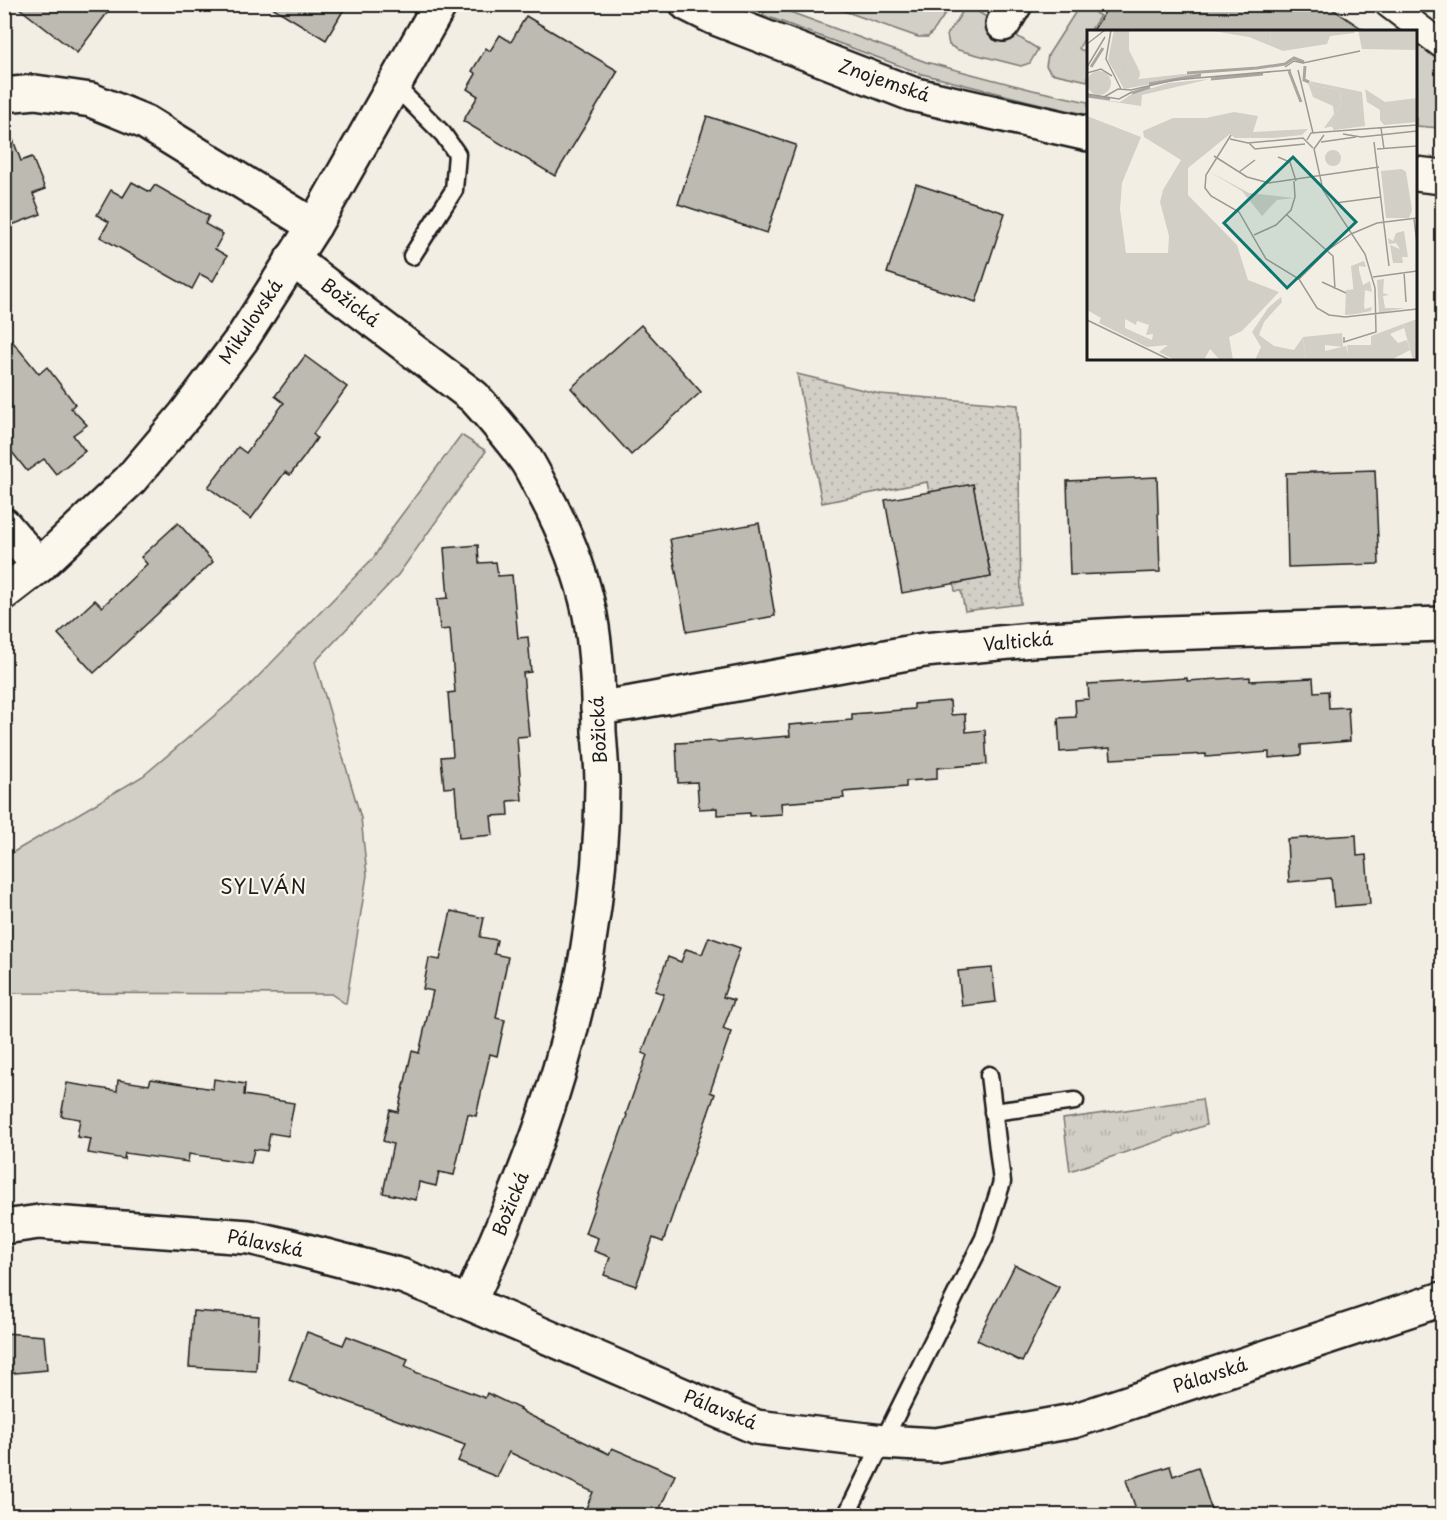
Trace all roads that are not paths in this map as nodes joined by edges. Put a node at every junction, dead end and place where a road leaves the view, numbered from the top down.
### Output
1 (440, 4) edge
2 (687, 4) edge
3 (1388, 4) edge
4 (1443, 45) edge
5 (394, 85) junction
6 (4, 95) edge
7 (1087, 134) edge
8 (1417, 174) edge
9 (1443, 177) edge
10 (314, 226) junction
11 (412, 256) dead end
12 (292, 259) junction
13 (4, 525) edge
14 (39, 566) junction
15 (4, 593) edge
16 (1443, 624) edge
17 (598, 708) junction
18 (989, 1075) dead end
19 (1075, 1101) dead end
20 (993, 1112) junction
21 (4, 1227) edge
22 (1443, 1299) edge
23 (469, 1303) junction
24 (883, 1442) junction
25 (846, 1515) edge

1 - 5 street, Mikulovská
2 - 7 street, Znojemská
3 - 4 street
5 - 10 street, Mikulovská
5 - 11 lane
6 - 10 street
8 - 9 street
10 - 12 street, Mikulovská
12 - 14 street, Mikulovská
12 - 17 street, Božická
13 - 14 street
14 - 15 street, Mikulovská
16 - 17 street, Valtická
17 - 23 street, Božická
18 - 20 lane
19 - 20 lane
20 - 24 lane
21 - 23 street, Pálavská
22 - 24 street, Pálavská
23 - 24 street, Pálavská
24 - 25 lane

